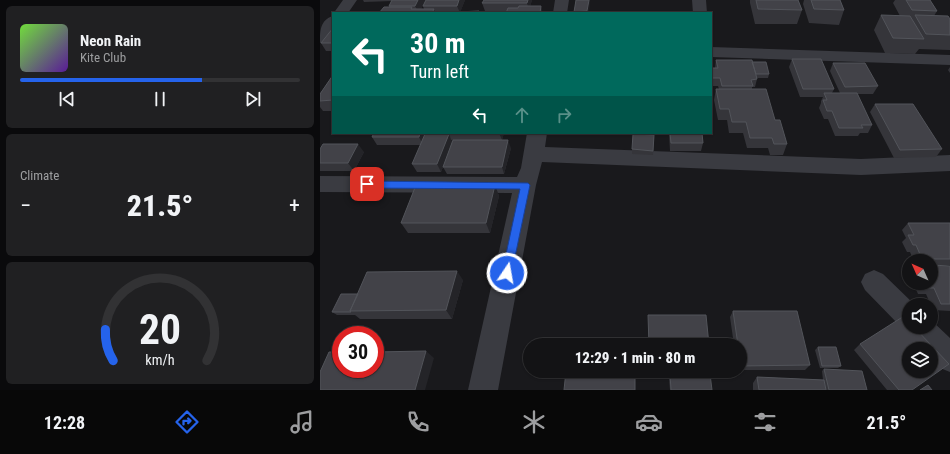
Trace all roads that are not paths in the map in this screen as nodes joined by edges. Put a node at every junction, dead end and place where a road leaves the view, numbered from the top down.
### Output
1 (350, 0) edge
2 (562, 0) edge
3 (699, 0) edge
4 (341, 12) edge
5 (560, 12) edge
6 (700, 12) edge
7 (332, 23) edge
8 (320, 38) edge
9 (712, 52) edge
10 (950, 60) edge
11 (535, 144) edge
12 (950, 163) edge
13 (320, 184) edge
14 (525, 185) junction
15 (874, 282) dead end
16 (902, 310) edge
17 (926, 334) edge
18 (950, 358) edge
19 (484, 390) edge

1 - 4 street
2 - 5 street
3 - 6 street
7 - 8 street
9 - 10 street
11 - 12 street
11 - 14 street
13 - 14 street
14 - 19 street
15 - 16 street
17 - 18 street

